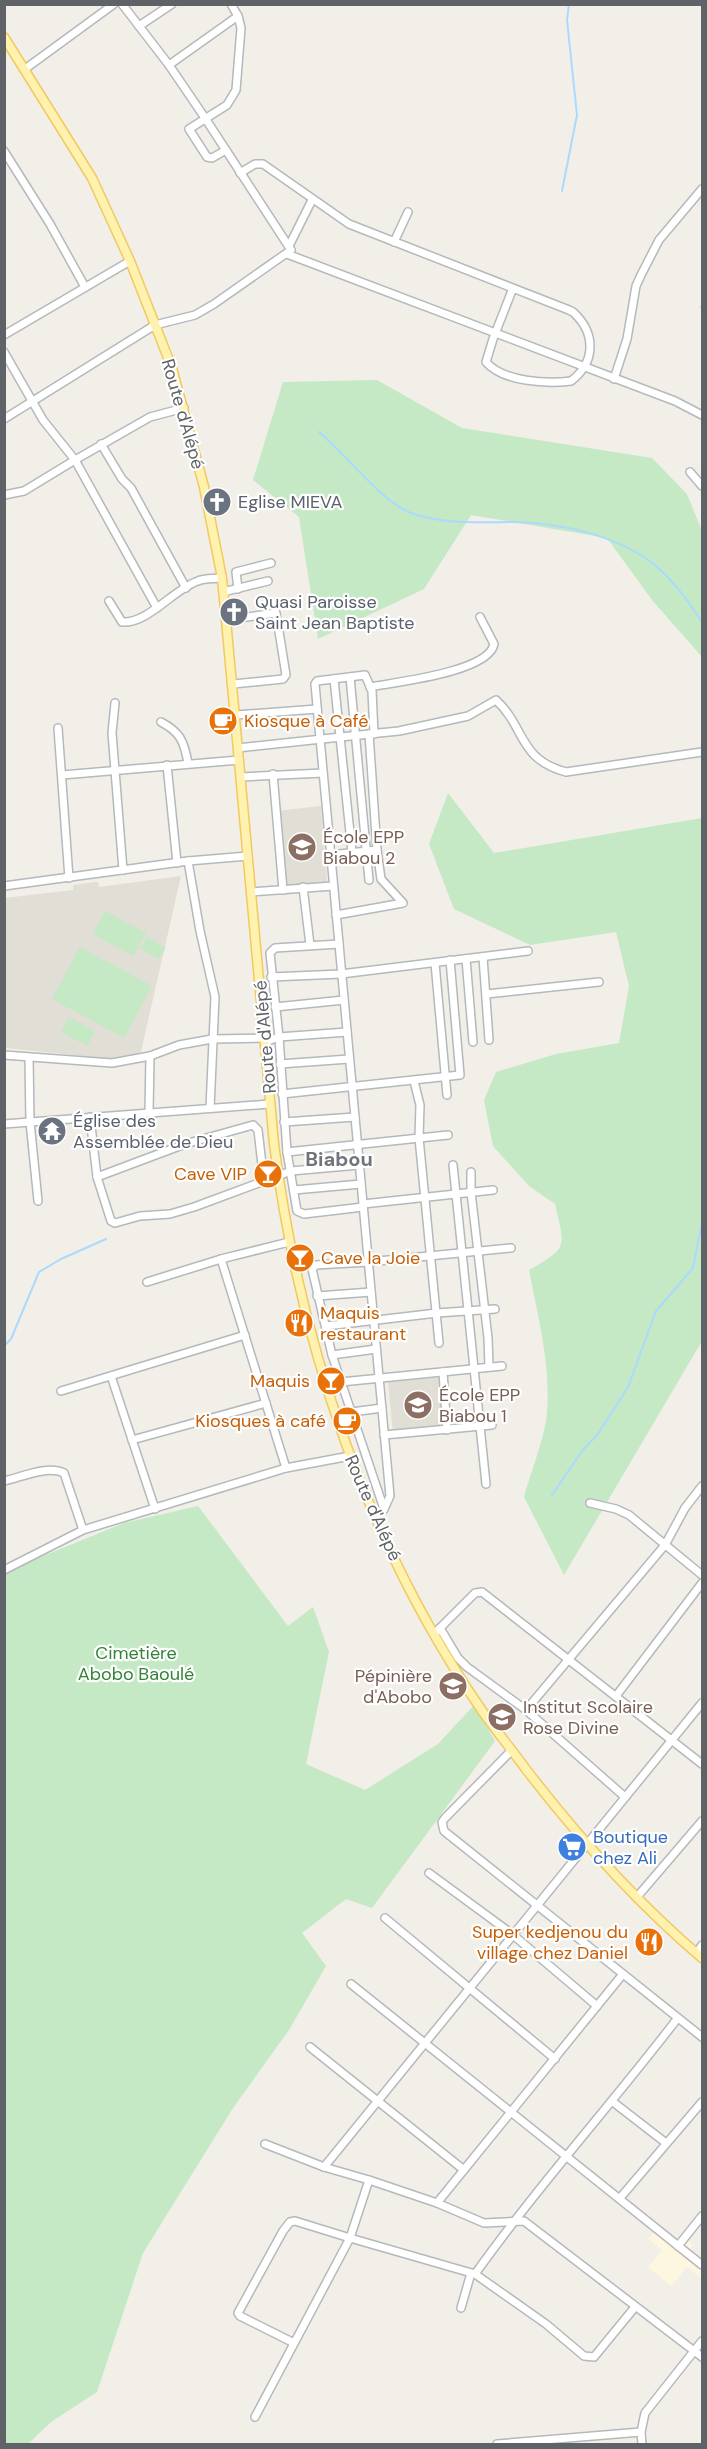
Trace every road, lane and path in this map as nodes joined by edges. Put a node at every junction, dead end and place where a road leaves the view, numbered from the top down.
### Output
1 (114, 4) edge
2 (123, 4) edge
3 (172, 4) edge
4 (231, 4) edge
5 (238, 16) junction
6 (139, 27) junction
7 (4, 38) edge
8 (169, 65) junction
9 (25, 69) junction
10 (206, 118) junction
11 (226, 150) junction
12 (4, 151) edge
13 (240, 173) junction
14 (702, 189) edge
15 (312, 200) junction
16 (408, 212) dead end
17 (394, 242) junction
18 (288, 250) junction
19 (129, 261) junction
20 (85, 287) junction
21 (513, 288) junction
22 (155, 326) junction
23 (495, 333) junction
24 (4, 335) edge
25 (4, 352) edge
26 (584, 368) junction
27 (614, 379) junction
28 (33, 402) junction
29 (184, 408) junction
30 (702, 415) edge
31 (4, 419) edge
32 (100, 444) junction
33 (75, 460) junction
34 (690, 472) dead end
35 (702, 486) edge
36 (4, 495) edge
37 (271, 562) dead end
38 (222, 578) junction
39 (268, 581) dead end
40 (186, 588) junction
41 (238, 588) junction
42 (223, 592) junction
43 (109, 601) dead end
44 (157, 608) junction
45 (480, 617) dead end
46 (226, 620) junction
47 (350, 677) junction
48 (334, 679) junction
49 (233, 684) junction
50 (370, 687) junction
51 (115, 702) dead end
52 (317, 709) junction
53 (236, 715) junction
54 (161, 722) dead end
55 (58, 728) dead end
56 (372, 734) junction
57 (356, 736) junction
58 (340, 737) junction
59 (320, 740) junction
60 (238, 748) junction
61 (702, 752) edge
62 (239, 759) junction
63 (188, 762) junction
64 (167, 765) junction
65 (114, 769) junction
66 (323, 773) junction
67 (273, 774) junction
68 (62, 775) junction
69 (241, 777) junction
70 (377, 849) junction
71 (366, 851) junction
72 (352, 852) junction
73 (330, 855) junction
74 (248, 856) junction
75 (188, 861) junction
76 (177, 863) junction
77 (123, 870) junction
78 (69, 878) junction
79 (369, 880) dead end
80 (4, 886) edge
81 (333, 886) junction
82 (303, 887) junction
83 (283, 890) junction
84 (252, 892) junction
85 (336, 915) junction
86 (339, 944) junction
87 (309, 945) junction
88 (528, 951) dead end
89 (483, 957) junction
90 (466, 959) junction
91 (450, 960) junction
92 (435, 963) junction
93 (341, 974) junction
94 (271, 977) junction
95 (599, 982) dead end
96 (487, 994) junction
97 (344, 1000) junction
98 (275, 1006) junction
99 (347, 1032) junction
100 (279, 1036) junction
101 (212, 1039) junction
102 (265, 1040) junction
103 (489, 1040) dead end
104 (473, 1042) dead end
105 (4, 1055) edge
106 (150, 1056) junction
107 (29, 1058) junction
108 (349, 1059) junction
109 (280, 1064) junction
110 (446, 1077) junction
111 (414, 1081) junction
112 (352, 1088) junction
113 (282, 1094) junction
114 (447, 1095) dead end
115 (270, 1104) junction
116 (210, 1108) junction
117 (149, 1112) junction
118 (90, 1117) junction
119 (355, 1117) junction
120 (30, 1122) junction
121 (285, 1122) junction
122 (4, 1124) edge
123 (448, 1135) dead end
124 (419, 1138) junction
125 (357, 1146) junction
126 (287, 1152) junction
127 (359, 1165) junction
128 (453, 1165) dead end
129 (291, 1171) junction
130 (471, 1172) dead end
131 (98, 1177) junction
132 (278, 1177) junction
133 (264, 1182) junction
134 (361, 1184) junction
135 (294, 1190) junction
136 (493, 1190) dead end
137 (471, 1192) junction
138 (456, 1194) junction
139 (425, 1197) junction
140 (38, 1202) dead end
141 (363, 1206) junction
142 (289, 1242) junction
143 (510, 1248) dead end
144 (478, 1251) junction
145 (463, 1253) junction
146 (432, 1256) junction
147 (221, 1259) junction
148 (368, 1262) junction
149 (147, 1282) dead end
150 (371, 1292) junction
151 (317, 1296) junction
152 (495, 1309) dead end
153 (485, 1310) junction
154 (469, 1311) junction
155 (437, 1313) junction
156 (373, 1320) junction
157 (326, 1326) junction
158 (245, 1335) junction
159 (439, 1343) dead end
160 (376, 1348) junction
161 (332, 1355) junction
162 (502, 1366) dead end
163 (489, 1367) junction
164 (474, 1368) junction
165 (443, 1372) junction
166 (111, 1376) junction
167 (379, 1379) junction
168 (341, 1382) junction
169 (61, 1392) dead end
170 (266, 1403) junction
171 (382, 1408) junction
172 (352, 1412) junction
173 (492, 1425) dead end
174 (480, 1426) junction
175 (447, 1430) junction
176 (384, 1435) junction
177 (132, 1440) junction
178 (350, 1455) junction
179 (286, 1468) junction
180 (4, 1481) edge
181 (486, 1485) dead end
182 (702, 1486) edge
183 (590, 1503) dead end
184 (155, 1509) junction
185 (384, 1509) junction
186 (375, 1519) junction
187 (83, 1530) junction
188 (665, 1545) junction
189 (4, 1570) edge
190 (702, 1575) edge
191 (702, 1583) edge
192 (437, 1630) junction
193 (569, 1659) junction
194 (616, 1696) junction
195 (702, 1703) edge
196 (525, 1710) junction
197 (673, 1739) junction
198 (512, 1750) junction
199 (702, 1764) edge
200 (625, 1797) junction
201 (702, 1821) edge
202 (586, 1844) junction
203 (429, 1873) dead end
204 (637, 1897) junction
205 (537, 1904) junction
206 (384, 1918) dead end
207 (512, 1934) junction
208 (702, 1945) edge
209 (700, 1955) edge
210 (623, 1974) junction
211 (351, 1984) dead end
212 (469, 1988) junction
213 (597, 2006) junction
214 (677, 2019) junction
215 (702, 2037) edge
216 (425, 2043) junction
217 (310, 2047) dead end
218 (555, 2059) junction
219 (377, 2102) junction
220 (613, 2102) junction
221 (702, 2102) edge
222 (512, 2112) junction
223 (666, 2143) junction
224 (265, 2144) dead end
225 (567, 2157) junction
226 (324, 2167) junction
227 (464, 2170) junction
228 (369, 2180) junction
229 (620, 2198) junction
230 (437, 2203) junction
231 (702, 2216) edge
232 (514, 2221) junction
233 (350, 2238) junction
234 (678, 2246) junction
235 (702, 2265) edge
236 (473, 2274) junction
237 (635, 2307) junction
238 (461, 2308) dead end
239 (702, 2341) edge
240 (294, 2343) junction
241 (694, 2351) junction
242 (702, 2357) edge
243 (255, 2416) dead end
244 (641, 2432) junction
245 (497, 2444) edge
246 (642, 2445) edge

1 - 9 street
2 - 6 street
3 - 6 street
4 - 5 street
5 - 8 street
5 - 10 street
6 - 8 street
7 - 9 main road, Route d'Alépé
8 - 10 street
9 - 19 main road, Route d'Alépé
10 - 11 street
10 - 11 street
11 - 13 street
12 - 20 street
13 - 15 street
13 - 18 street
14 - 27 street
15 - 17 street
15 - 18 street
16 - 17 street
17 - 21 street
18 - 22 street
18 - 23 street
19 - 20 street
19 - 22 main road, Route d'Alépé
20 - 24 street
21 - 23 street
21 - 26 street
22 - 28 street
22 - 29 main road, Route d'Alépé
23 - 26 street
23 - 26 street
25 - 28 street
26 - 27 street
27 - 30 street
28 - 31 street
28 - 33 street
29 - 32 street
29 - 38 main road, Route d'Alépé
32 - 33 street
32 - 40 street
33 - 36 street
33 - 44 street
34 - 35 street
37 - 41 street
38 - 40 street
38 - 42 main road, Route d'Alépé
39 - 41 street
40 - 44 street
41 - 42 street
42 - 46 main road, Route d'Alépé
43 - 44 street
45 - 50 street
46 - 49 main road, Route d'Alépé
46 - 49 street
47 - 48 street
47 - 50 street
47 - 57 street
48 - 52 street
48 - 58 street
49 - 53 main road, Route d'Alépé
50 - 56 street
51 - 65 street
52 - 53 street
52 - 59 street
53 - 60 main road, Route d'Alépé
54 - 63 street
55 - 68 street
56 - 57 street
56 - 61 street
56 - 70 street
57 - 58 street
57 - 71 street
58 - 59 street
58 - 72 street
59 - 60 street
59 - 66 street
60 - 62 main road, Route d'Alépé
62 - 63 street
62 - 69 main road, Route d'Alépé
63 - 64 street
64 - 65 street
64 - 76 street
65 - 68 street
65 - 77 street
66 - 67 street
66 - 73 street
67 - 69 street
67 - 83 street
68 - 78 street
69 - 74 main road, Route d'Alépé
70 - 71 street
70 - 85 street
71 - 72 street
71 - 79 street
72 - 73 street
73 - 81 street
74 - 75 street
74 - 84 main road, Route d'Alépé
75 - 76 street
75 - 101 street
76 - 77 street
77 - 78 street
78 - 80 street
81 - 82 street
81 - 85 street
82 - 83 street
82 - 87 street
83 - 84 street
84 - 102 main road, Route d'Alépé
85 - 86 street
86 - 87 street
86 - 93 street
87 - 94 street
88 - 89 street
89 - 90 street
89 - 96 street
90 - 91 street
90 - 104 street
91 - 92 street
91 - 110 street
92 - 93 street
92 - 110 street
93 - 94 street
93 - 97 street
94 - 98 street
95 - 96 street
96 - 103 street
97 - 98 street
97 - 99 street
98 - 100 street
99 - 100 street
99 - 108 street
100 - 102 street
100 - 109 street
101 - 102 street
101 - 106 street
101 - 116 street
102 - 115 main road, Route d'Alépé
105 - 107 street
106 - 107 street
106 - 117 street
107 - 120 street
108 - 109 street
108 - 112 street
109 - 113 street
110 - 111 street
110 - 114 street
111 - 112 street
111 - 124 street
112 - 113 street
112 - 119 street
113 - 121 street
115 - 116 street
115 - 132 main road, Route d'Alépé
116 - 117 street
117 - 118 street
118 - 120 street
118 - 131 street
119 - 121 street
119 - 125 street
120 - 122 street
120 - 140 street
121 - 126 street
123 - 124 street
124 - 125 street
124 - 139 street
125 - 126 street
125 - 127 street
126 - 129 street
127 - 129 street
127 - 134 street
128 - 138 street
129 - 132 street
129 - 135 street
130 - 137 street
131 - 133 street
131 - 133 street
132 - 133 street
132 - 142 main road, Route d'Alépé
134 - 135 street
134 - 141 street
135 - 141 street
136 - 137 street
137 - 138 street
137 - 144 street
138 - 139 street
138 - 145 street
139 - 141 street
139 - 146 street
141 - 148 street
142 - 147 street
142 - 178 main road, Route d'Alépé
143 - 144 street
144 - 145 street
144 - 153 street
145 - 146 street
145 - 154 street
146 - 148 street
146 - 155 street
147 - 149 street
147 - 158 street
148 - 150 street
148 - 151 street
150 - 151 street
150 - 156 street
151 - 157 street
152 - 153 street
153 - 154 street
153 - 163 street
154 - 155 street
154 - 164 street
155 - 156 street
155 - 159 street
156 - 157 street
156 - 160 street
157 - 161 street
158 - 166 street
158 - 170 street
160 - 161 street
160 - 167 street
161 - 168 street
162 - 163 street
163 - 164 street
164 - 165 street
164 - 174 street
165 - 167 street
165 - 175 street
166 - 169 street
166 - 177 street
167 - 168 street
167 - 171 street
168 - 172 street
170 - 177 street
170 - 179 street
171 - 172 street
171 - 176 street
172 - 185 street
173 - 174 street
174 - 175 street
174 - 181 street
175 - 176 street
176 - 185 street
177 - 184 street
178 - 179 street
178 - 186 main road, Route d'Alépé
179 - 184 street
180 - 187 street
182 - 188 street
183 - 188 street
184 - 187 street
185 - 186 street
186 - 192 main road, Route d'Alépé
187 - 189 street
188 - 190 street
188 - 193 street
191 - 194 street
192 - 193 street
192 - 196 street
192 - 198 main road, Route d'Alépé
193 - 194 street
193 - 196 street
194 - 197 street
195 - 197 street
196 - 200 street
197 - 199 street
197 - 200 street
198 - 202 main road, Route d'Alépé
198 - 205 street
200 - 202 street
201 - 204 street
202 - 204 main road, Route d'Alépé
202 - 205 street
203 - 207 street
204 - 209 main road, Route d'Alépé
205 - 207 street
205 - 210 street
206 - 212 street
207 - 212 street
207 - 213 street
208 - 209 street
210 - 213 street
210 - 214 street
211 - 216 street
212 - 216 street
212 - 218 street
213 - 218 street
214 - 215 street
214 - 220 street
216 - 219 street
216 - 222 street
217 - 219 street
218 - 222 street
219 - 226 street
219 - 227 street
220 - 223 street
220 - 225 street
221 - 223 street
222 - 225 street
222 - 227 street
223 - 229 street
224 - 226 street
225 - 229 street
225 - 232 street
226 - 228 street
227 - 230 street
228 - 230 street
228 - 233 street
229 - 234 street
230 - 232 street
231 - 234 street
232 - 236 street
232 - 237 street
233 - 236 street
233 - 240 street
233 - 240 street
234 - 235 street
236 - 237 street
236 - 238 street
237 - 241 street
239 - 241 street
240 - 243 street
241 - 242 street
241 - 244 street
244 - 245 street
244 - 246 street

